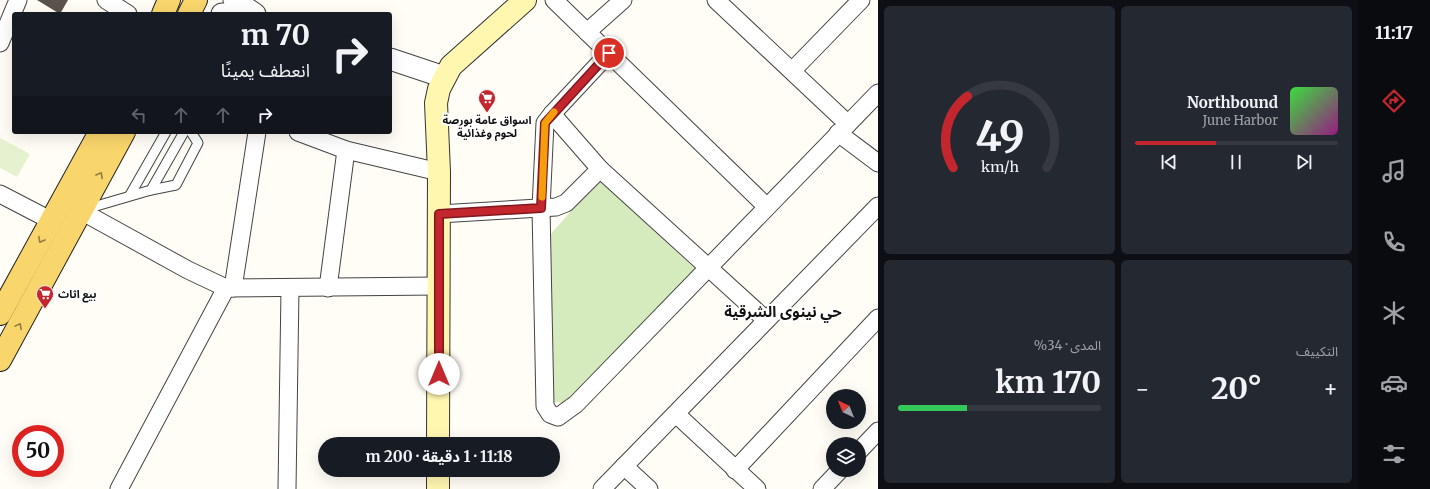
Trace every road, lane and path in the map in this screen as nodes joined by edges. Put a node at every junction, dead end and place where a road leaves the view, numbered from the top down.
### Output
1 (18, 0) edge
2 (106, 0) edge
3 (169, 0) edge
4 (196, 0) edge
5 (234, 0) edge
6 (525, 0) edge
7 (554, 0) edge
8 (623, 0) edge
9 (716, 0) edge
10 (861, 0) edge
11 (13, 12) edge
12 (125, 12) edge
13 (164, 12) edge
14 (190, 12) edge
15 (252, 12) edge
16 (12, 14) edge
17 (587, 32) junction
18 (0, 43) edge
19 (609, 53) junction
20 (392, 60) edge
21 (792, 71) junction
22 (444, 77) junction
23 (878, 94) edge
24 (552, 114) junction
25 (843, 129) junction
26 (99, 134) edge
27 (123, 134) edge
28 (165, 134) edge
29 (183, 134) edge
30 (192, 134) edge
31 (258, 134) edge
32 (303, 134) edge
33 (346, 150) junction
34 (878, 163) edge
35 (600, 170) junction
36 (439, 172) junction
37 (151, 190) junction
38 (0, 194) edge
39 (130, 195) junction
40 (767, 207) junction
41 (541, 208) junction
42 (81, 210) junction
43 (877, 210) edge
44 (439, 214) junction
45 (52, 221) junction
46 (709, 268) junction
47 (439, 286) junction
48 (229, 288) junction
49 (328, 288) junction
50 (290, 289) junction
51 (0, 314) edge
52 (878, 318) edge
53 (766, 320) junction
54 (0, 360) edge
55 (676, 414) junction
56 (878, 431) edge
57 (438, 437) edge
58 (866, 444) edge
59 (624, 466) junction
60 (130, 470) junction
61 (735, 470) junction
62 (438, 477) edge
63 (833, 477) edge
64 (119, 489) edge
65 (130, 489) edge
66 (287, 489) edge
67 (438, 489) edge
68 (602, 489) edge
69 (649, 489) edge
70 (757, 489) edge
71 (822, 489) edge

1 - 11 street
2 - 12 street
3 - 13 main road
4 - 14 main road
5 - 15 street
6 - 22 main road
7 - 17 street
8 - 17 street
9 - 21 street
10 - 21 street
16 - 18 street
17 - 19 street
19 - 24 street
19 - 40 street
20 - 22 street
21 - 25 street
22 - 36 main road
23 - 25 street
24 - 35 street
24 - 41 street
25 - 34 street
25 - 40 street
26 - 45 main road
42 -> 27 main road
28 - 39 lane
29 - 37 lane
30 - 37 lane
31 - 48 street
32 - 33 street
33 - 36 street
33 - 49 street
35 - 41 street
35 - 46 street
36 - 44 main road
37 - 39 lane
38 - 45 street
39 - 42 lane
40 - 46 street
41 - 44 street
41 - 46 street
42 - 48 street
54 -> 42 main road
43 - 53 street
44 - 47 main road
45 -> 51 main road
46 - 53 street
47 - 49 street
47 - 57 main road
48 - 50 street
48 - 60 street
49 - 50 street
50 - 66 street
52 - 61 street
53 - 55 street
55 - 59 street
55 - 61 street
56 - 58 street
59 - 68 street
59 - 69 street
60 - 64 street
60 - 65 street
61 - 70 street
62 - 67 main road
63 - 71 street

